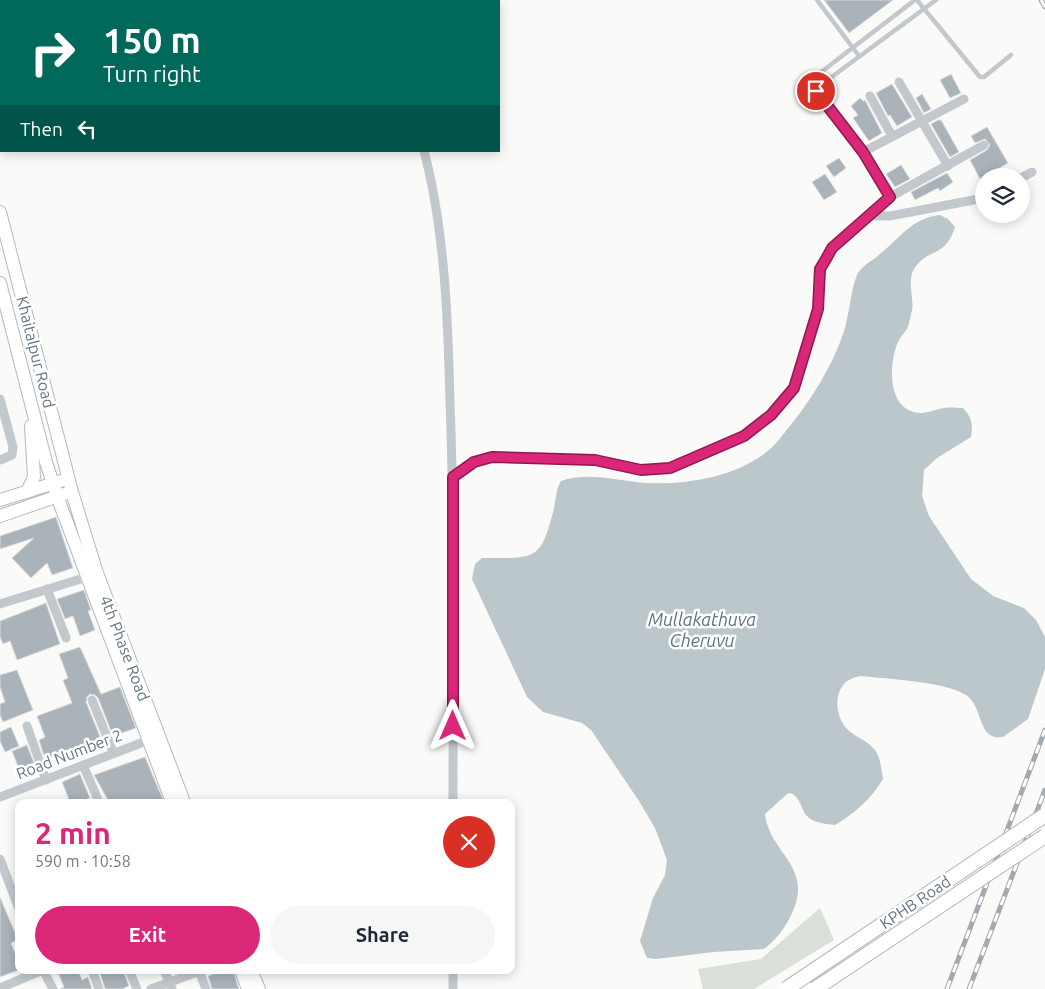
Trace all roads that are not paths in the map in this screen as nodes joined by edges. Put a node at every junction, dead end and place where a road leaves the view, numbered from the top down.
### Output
1 (817, 0) edge
2 (916, 0) edge
3 (936, 0) edge
4 (924, 10) junction
5 (852, 48) junction
6 (1012, 55) dead end
7 (860, 56) junction
8 (812, 78) junction
9 (899, 82) dead end
10 (817, 89) junction
11 (870, 96) dead end
12 (964, 99) dead end
13 (829, 111) joint
14 (922, 121) junction
15 (892, 136) junction
16 (984, 145) dead end
17 (424, 152) edge
18 (863, 152) junction
19 (948, 166) junction
20 (890, 197) junction
21 (975, 200) edge
22 (0, 212) edge
23 (870, 216) junction
24 (0, 284) edge
25 (0, 399) edge
26 (33, 413) junction
27 (0, 460) edge
28 (453, 477) junction
29 (68, 479) junction
30 (55, 490) junction
31 (27, 492) junction
32 (72, 492) junction
33 (0, 500) edge
34 (0, 516) edge
35 (87, 577) junction
36 (47, 589) junction
37 (0, 604) edge
38 (66, 638) dead end
39 (92, 700) dead end
40 (27, 726) dead end
41 (149, 740) junction
42 (113, 752) junction
43 (83, 765) junction
44 (46, 780) junction
45 (0, 797) edge
46 (98, 799) edge
47 (171, 799) edge
48 (183, 799) edge
49 (453, 799) edge
50 (1045, 815) edge
51 (1045, 836) edge
52 (0, 859) edge
53 (15, 898) edge
54 (33, 974) edge
55 (45, 974) edge
56 (93, 974) edge
57 (131, 974) edge
58 (166, 974) edge
59 (195, 974) edge
60 (202, 974) edge
61 (242, 974) edge
62 (253, 974) edge
63 (453, 974) edge
64 (170, 986) edge
65 (0, 988) edge
66 (53, 989) edge
67 (99, 989) edge
68 (137, 989) edge
69 (151, 989) edge
70 (206, 989) edge
71 (248, 989) edge
72 (259, 989) edge
73 (453, 989) edge
74 (786, 989) edge
75 (815, 989) edge

1 - 5 lane
2 - 4 lane
2 - 5 lane
3 - 4 lane
4 - 6 lane
4 - 7 lane
5 - 7 lane
5 - 8 lane
7 - 10 lane
8 - 10 lane
8 - 10 lane
9 - 14 street
10 - 13 lane
11 - 15 street
12 - 14 street
13 - 18 street
14 - 15 street
14 - 19 street
15 - 18 street
16 - 19 street
17 - 28 street
18 - 20 street
19 - 20 street
20 - 23 street
21 - 23 street
22 - 29 street, Khaitalpur Road
23 - 28 street
24 - 26 street, Khaitalpur Road
25 - 27 street
26 - 30 street, Khaitalpur Road
26 - 31 street
28 - 49 street
29 - 30 street
29 - 32 street, Khaitalpur Road
30 - 31 street
30 - 32 street
30 - 34 street
30 - 35 street, 4th Phase Road
31 - 33 street
32 - 48 street, 4th Phase Road
35 - 36 street
35 - 41 street, 4th Phase Road
36 - 37 street
36 - 38 street
39 - 42 street
40 - 44 street
41 - 42 street, Road Number 2
41 - 47 street, 4th Phase Road
42 - 43 street, Road Number 2
43 - 44 street, Road Number 2
43 - 46 street
44 - 45 street, Road Number 2
50 - 74 main road, KPHB Road, bridge
51 - 75 main road, KPHB Road, bridge
52 - 53 street
54 - 65 street
55 - 66 street
56 - 67 street
57 - 68 street
58 - 64 street
59 - 64 street
60 - 70 street
61 - 71 street
62 - 72 street
63 - 73 street
64 - 69 street

